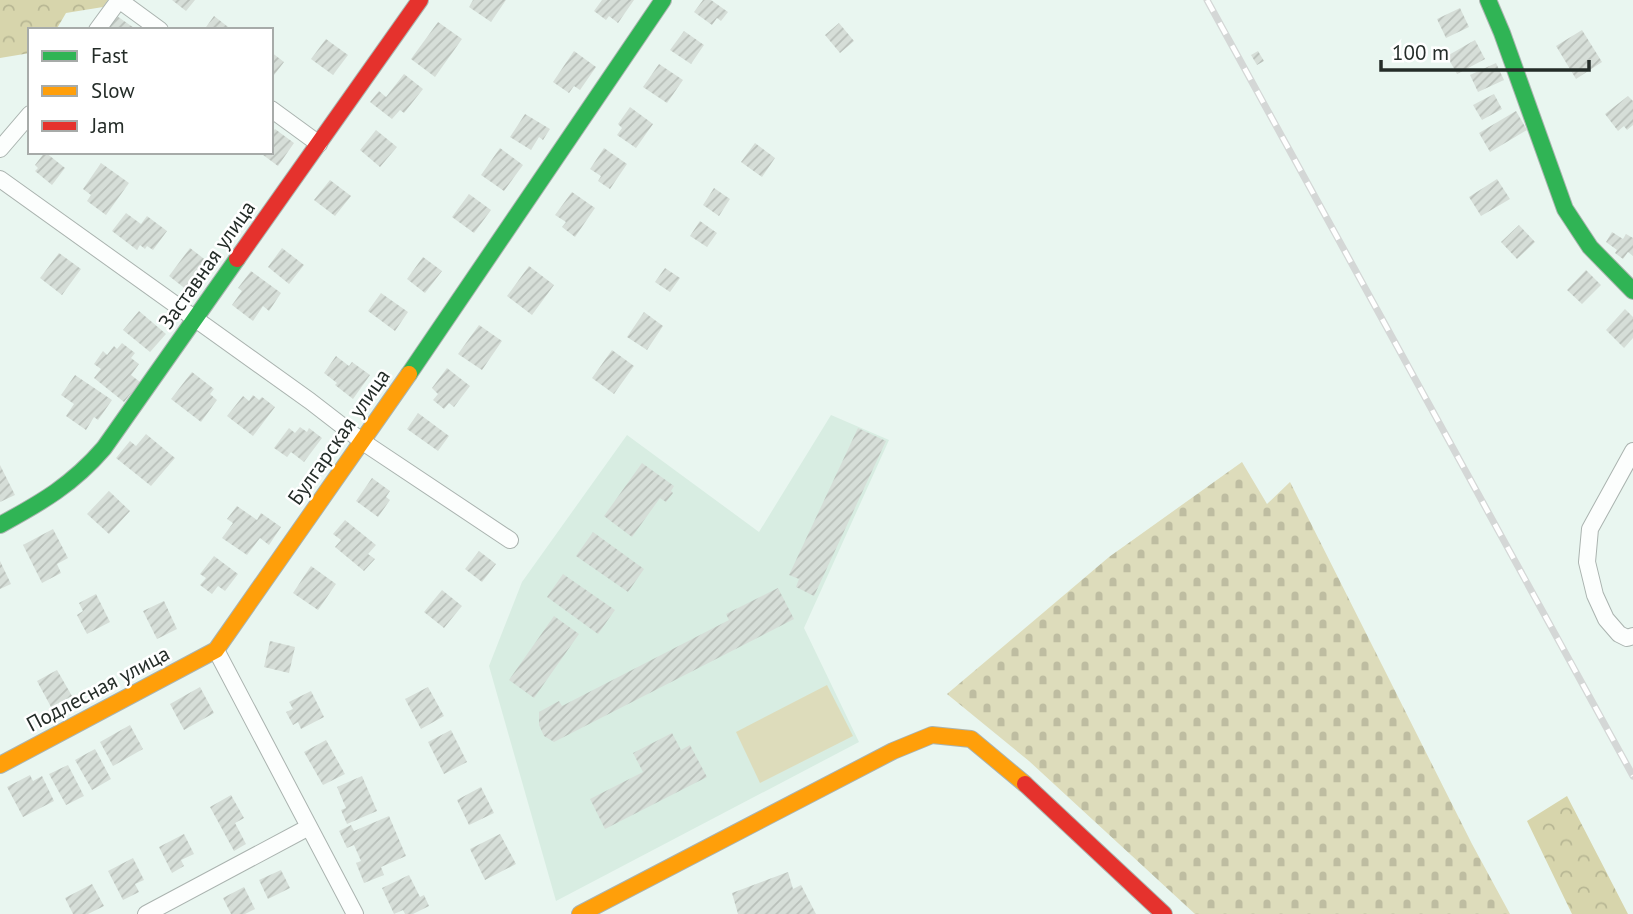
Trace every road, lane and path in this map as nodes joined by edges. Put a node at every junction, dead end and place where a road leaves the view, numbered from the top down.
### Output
1 (420, 0) edge
2 (663, 0) edge
3 (1488, 0) edge
4 (98, 28) edge
5 (157, 28) edge
6 (273, 110) edge
7 (28, 116) edge
8 (319, 144) junction
9 (0, 149) edge
10 (0, 179) edge
11 (1633, 291) edge
12 (195, 320) junction
13 (363, 442) junction
14 (1633, 451) edge
15 (0, 525) edge
16 (510, 540) dead end
17 (1633, 636) edge
18 (216, 650) junction
19 (0, 765) edge
20 (309, 827) junction
21 (146, 914) edge
22 (355, 914) edge
23 (580, 914) edge
24 (1164, 914) edge

1 - 8 street, Заставная улица
2 - 13 street, Булгарская улица
3 - 11 street
4 - 5 street
6 - 8 street
7 - 9 street
8 - 12 street, Заставная улица
10 - 12 street
12 - 13 street
12 - 15 street, Заставная улица
13 - 16 street
13 - 18 street, Булгарская улица
14 - 17 street
18 - 19 street, Подлесная улица
18 - 20 street
20 - 21 street
20 - 22 street
23 - 24 street

